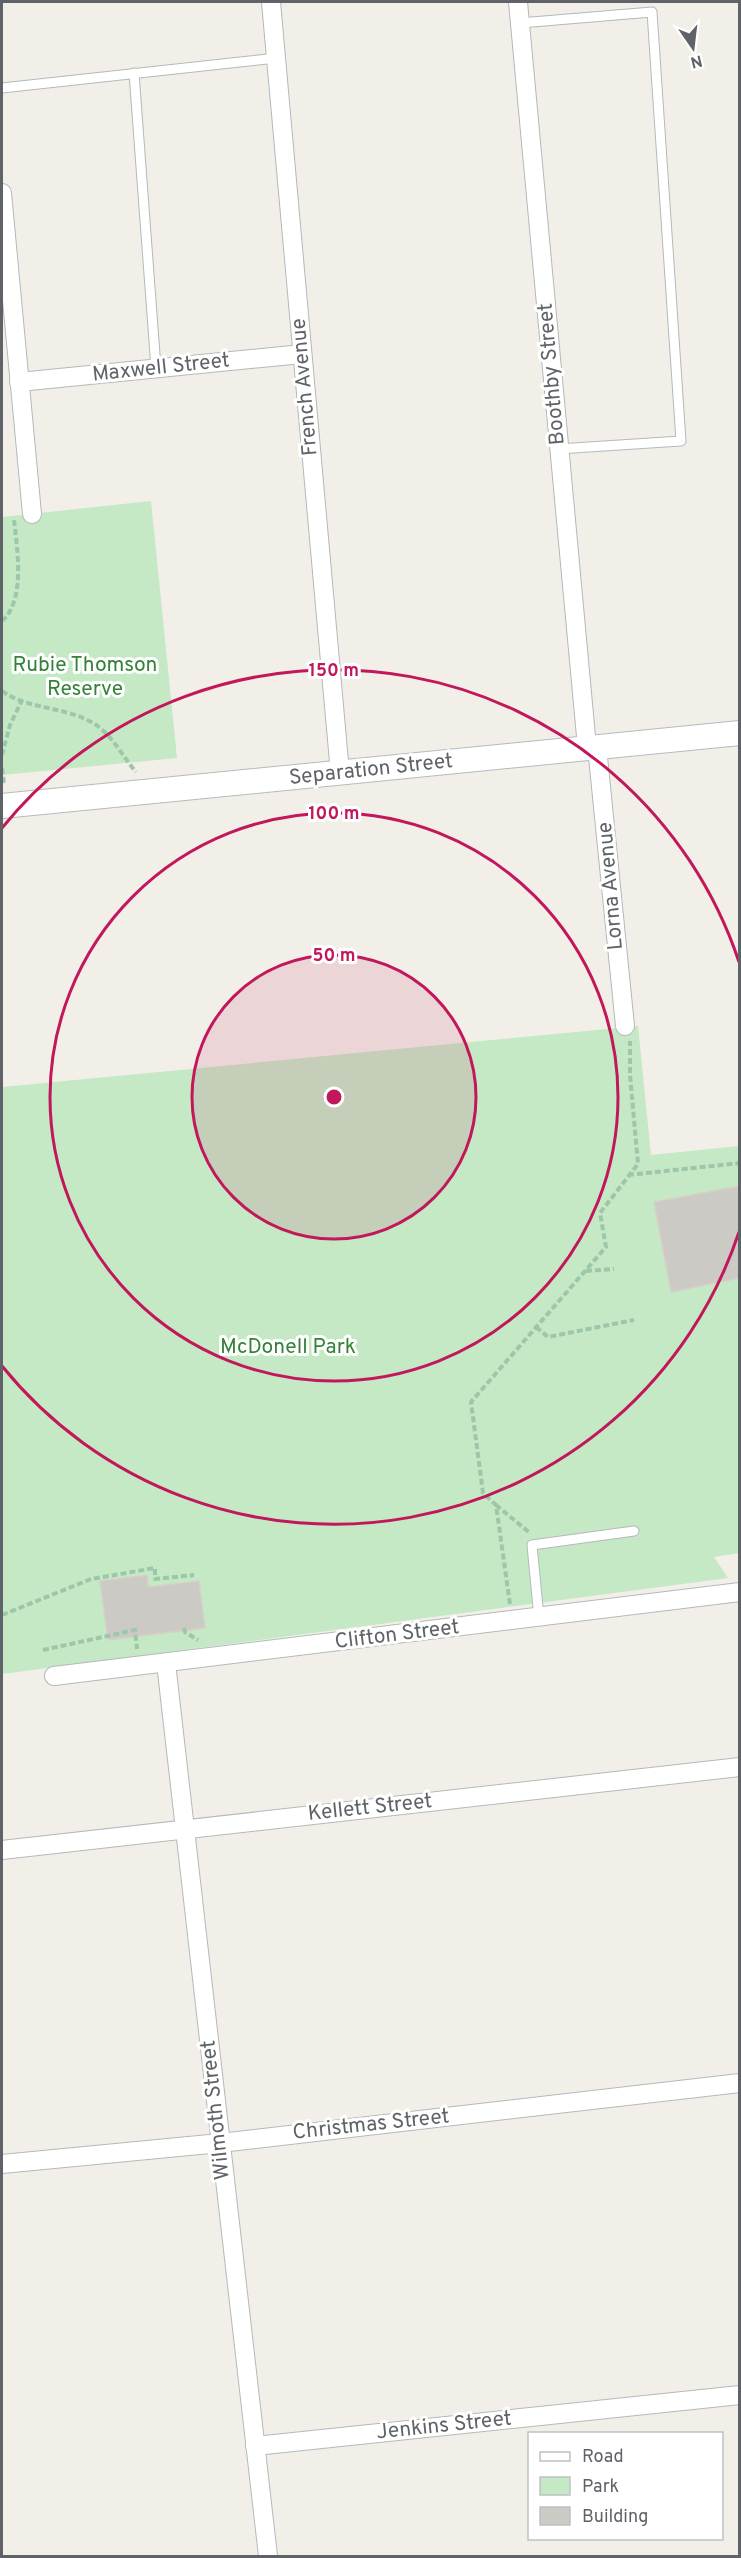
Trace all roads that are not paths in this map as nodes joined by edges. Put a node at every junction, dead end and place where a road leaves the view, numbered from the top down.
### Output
1 (271, 2) edge
2 (518, 2) edge
3 (520, 23) junction
4 (276, 58) junction
5 (134, 74) junction
6 (2, 88) edge
7 (2, 193) edge
8 (302, 354) junction
9 (156, 368) junction
10 (19, 382) junction
11 (558, 449) junction
12 (32, 514) dead end
13 (740, 733) edge
14 (592, 747) junction
15 (340, 773) junction
16 (3, 795) edge
17 (625, 1026) road end
18 (634, 1531) dead end
19 (740, 1592) edge
20 (539, 1618) junction
21 (166, 1663) junction
22 (54, 1676) dead end
23 (740, 1767) edge
24 (185, 1828) junction
25 (2, 1850) edge
26 (740, 2083) edge
27 (220, 2143) junction
28 (2, 2164) edge
29 (740, 2395) edge
30 (255, 2446) junction
31 (268, 2556) edge

1 - 4 street, French Avenue
2 - 3 street, Boothby Street
3 - 11 street, Boothby Street
3 - 11 lane
4 - 5 lane
4 - 8 street, French Avenue
5 - 6 lane
5 - 9 lane
7 - 10 street
8 - 9 street, Maxwell Street
8 - 15 street, French Avenue
9 - 10 street, Maxwell Street
10 - 12 street
11 - 14 street, Boothby Street
13 - 14 street, Separation Street
14 - 15 street, Separation Street
14 - 17 street, Lorna Avenue
15 - 16 street, Separation Street
18 - 20 lane
19 - 20 street, Clifton Street
20 - 21 street, Clifton Street
21 - 22 street, Clifton Street
21 - 24 street, Wilmoth Street
23 - 24 street, Kellett Street
24 - 25 street, Kellett Street
24 - 27 street, Wilmoth Street
26 - 27 street, Christmas Street
27 - 28 street, Christmas Street
27 - 30 street, Wilmoth Street
29 - 30 street, Jenkins Street
30 - 31 street, Wilmoth Street

